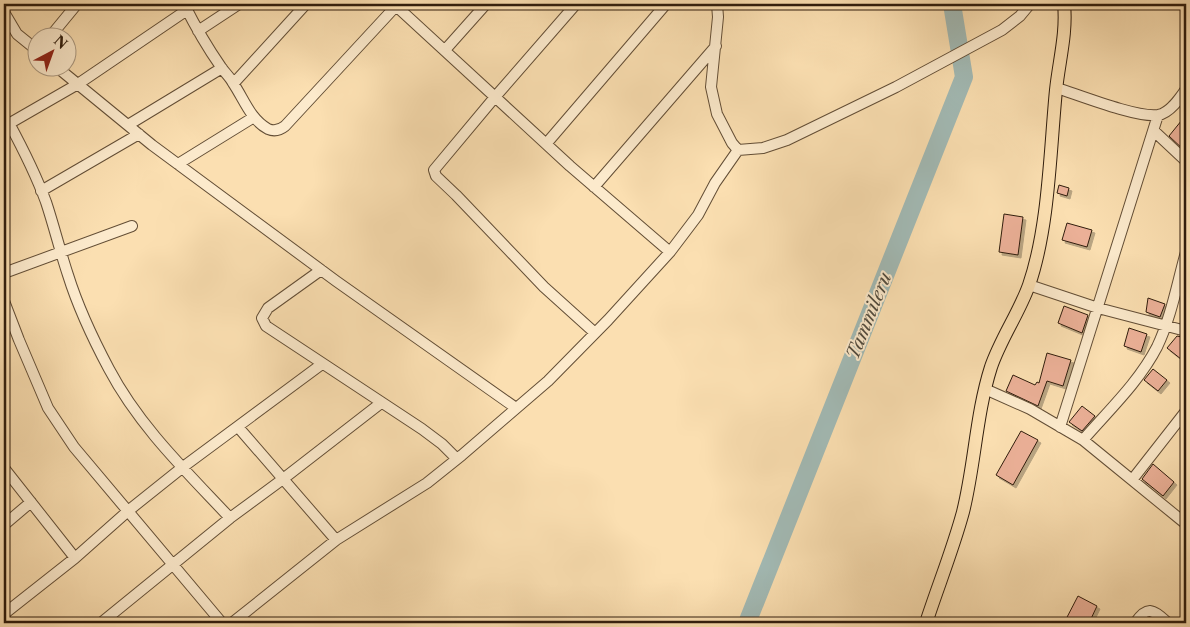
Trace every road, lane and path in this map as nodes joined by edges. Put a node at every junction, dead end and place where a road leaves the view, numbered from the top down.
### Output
1 (76, 4) edge
2 (239, 4) edge
3 (306, 4) edge
4 (486, 4) edge
5 (576, 4) edge
6 (666, 4) edge
7 (717, 4) edge
8 (1030, 4) edge
9 (1064, 4) edge
10 (395, 5) edge
11 (186, 7) edge
12 (4, 12) edge
13 (7, 26) edge
14 (57, 28) edge
15 (198, 31) junction
16 (28, 43) edge
17 (716, 46) junction
18 (445, 50) junction
19 (222, 68) junction
20 (70, 78) edge
21 (78, 84) junction
22 (234, 84) junction
23 (1056, 88) junction
24 (1186, 89) edge
25 (495, 96) junction
26 (1158, 115) junction
27 (254, 117) junction
28 (7, 125) edge
29 (128, 125) junction
30 (1154, 130) junction
31 (139, 134) junction
32 (546, 144) junction
33 (738, 150) junction
34 (1186, 161) edge
35 (178, 164) junction
36 (594, 187) junction
37 (41, 191) junction
38 (132, 226) dead end
39 (60, 251) junction
40 (670, 252) junction
41 (1186, 252) edge
42 (321, 270) junction
43 (4, 273) edge
44 (1029, 286) junction
45 (4, 301) edge
46 (1098, 308) junction
47 (1166, 325) junction
48 (1186, 332) edge
49 (595, 333) junction
50 (322, 364) junction
51 (985, 389) junction
52 (381, 403) junction
53 (516, 408) junction
54 (1186, 411) edge
55 (238, 427) junction
56 (1060, 427) junction
57 (1083, 440) junction
58 (457, 459) junction
59 (183, 467) junction
60 (4, 468) edge
61 (283, 479) junction
62 (1132, 480) junction
63 (31, 502) junction
64 (128, 511) junction
65 (230, 518) junction
66 (1186, 524) edge
67 (4, 525) edge
68 (336, 540) junction
69 (75, 558) junction
70 (173, 564) junction
71 (4, 614) edge
72 (101, 623) edge
73 (222, 623) edge
74 (232, 623) edge
75 (926, 623) edge
76 (1135, 623) edge
77 (1168, 623) edge

1 - 14 street
2 - 15 street
3 - 22 street
4 - 18 street
5 - 25 street
6 - 32 street
7 - 17 street
8 - 33 street
9 - 23 main road
10 - 18 street
10 - 27 street
11 - 15 street
11 - 21 street
12 - 13 street
13 - 16 street
15 - 19 street
17 - 33 street
17 - 36 street
18 - 25 street
19 - 22 street
19 - 29 street
20 - 21 street
21 - 28 street
21 - 29 street
22 - 27 street
23 - 26 street
23 - 44 main road
24 - 26 street
25 - 32 street
25 - 49 street
26 - 30 street
27 - 35 street
28 - 37 street
29 - 31 street
30 - 34 street
30 - 46 street
31 - 35 street
31 - 37 street
32 - 36 street
33 - 40 street
35 - 42 street
36 - 40 street
37 - 39 street
38 - 39 street
39 - 43 street
39 - 59 street
40 - 49 street
41 - 47 street
42 - 50 street
42 - 53 street
44 - 46 street
44 - 51 main road
45 - 64 street
46 - 47 street
46 - 56 street
47 - 48 street
47 - 57 street
49 - 53 street
50 - 52 street
50 - 55 street
51 - 56 street
51 - 75 main road
52 - 58 street
52 - 61 street
53 - 58 street
54 - 62 street
55 - 59 street
55 - 61 street
56 - 57 street
57 - 62 street
58 - 68 street
59 - 64 street
59 - 65 street
60 - 63 street
61 - 65 street
61 - 68 street
62 - 66 street
63 - 67 street
63 - 69 street
64 - 69 street
64 - 70 street
65 - 70 street
68 - 74 street
69 - 71 street
70 - 72 street
70 - 73 street
76 - 77 street

